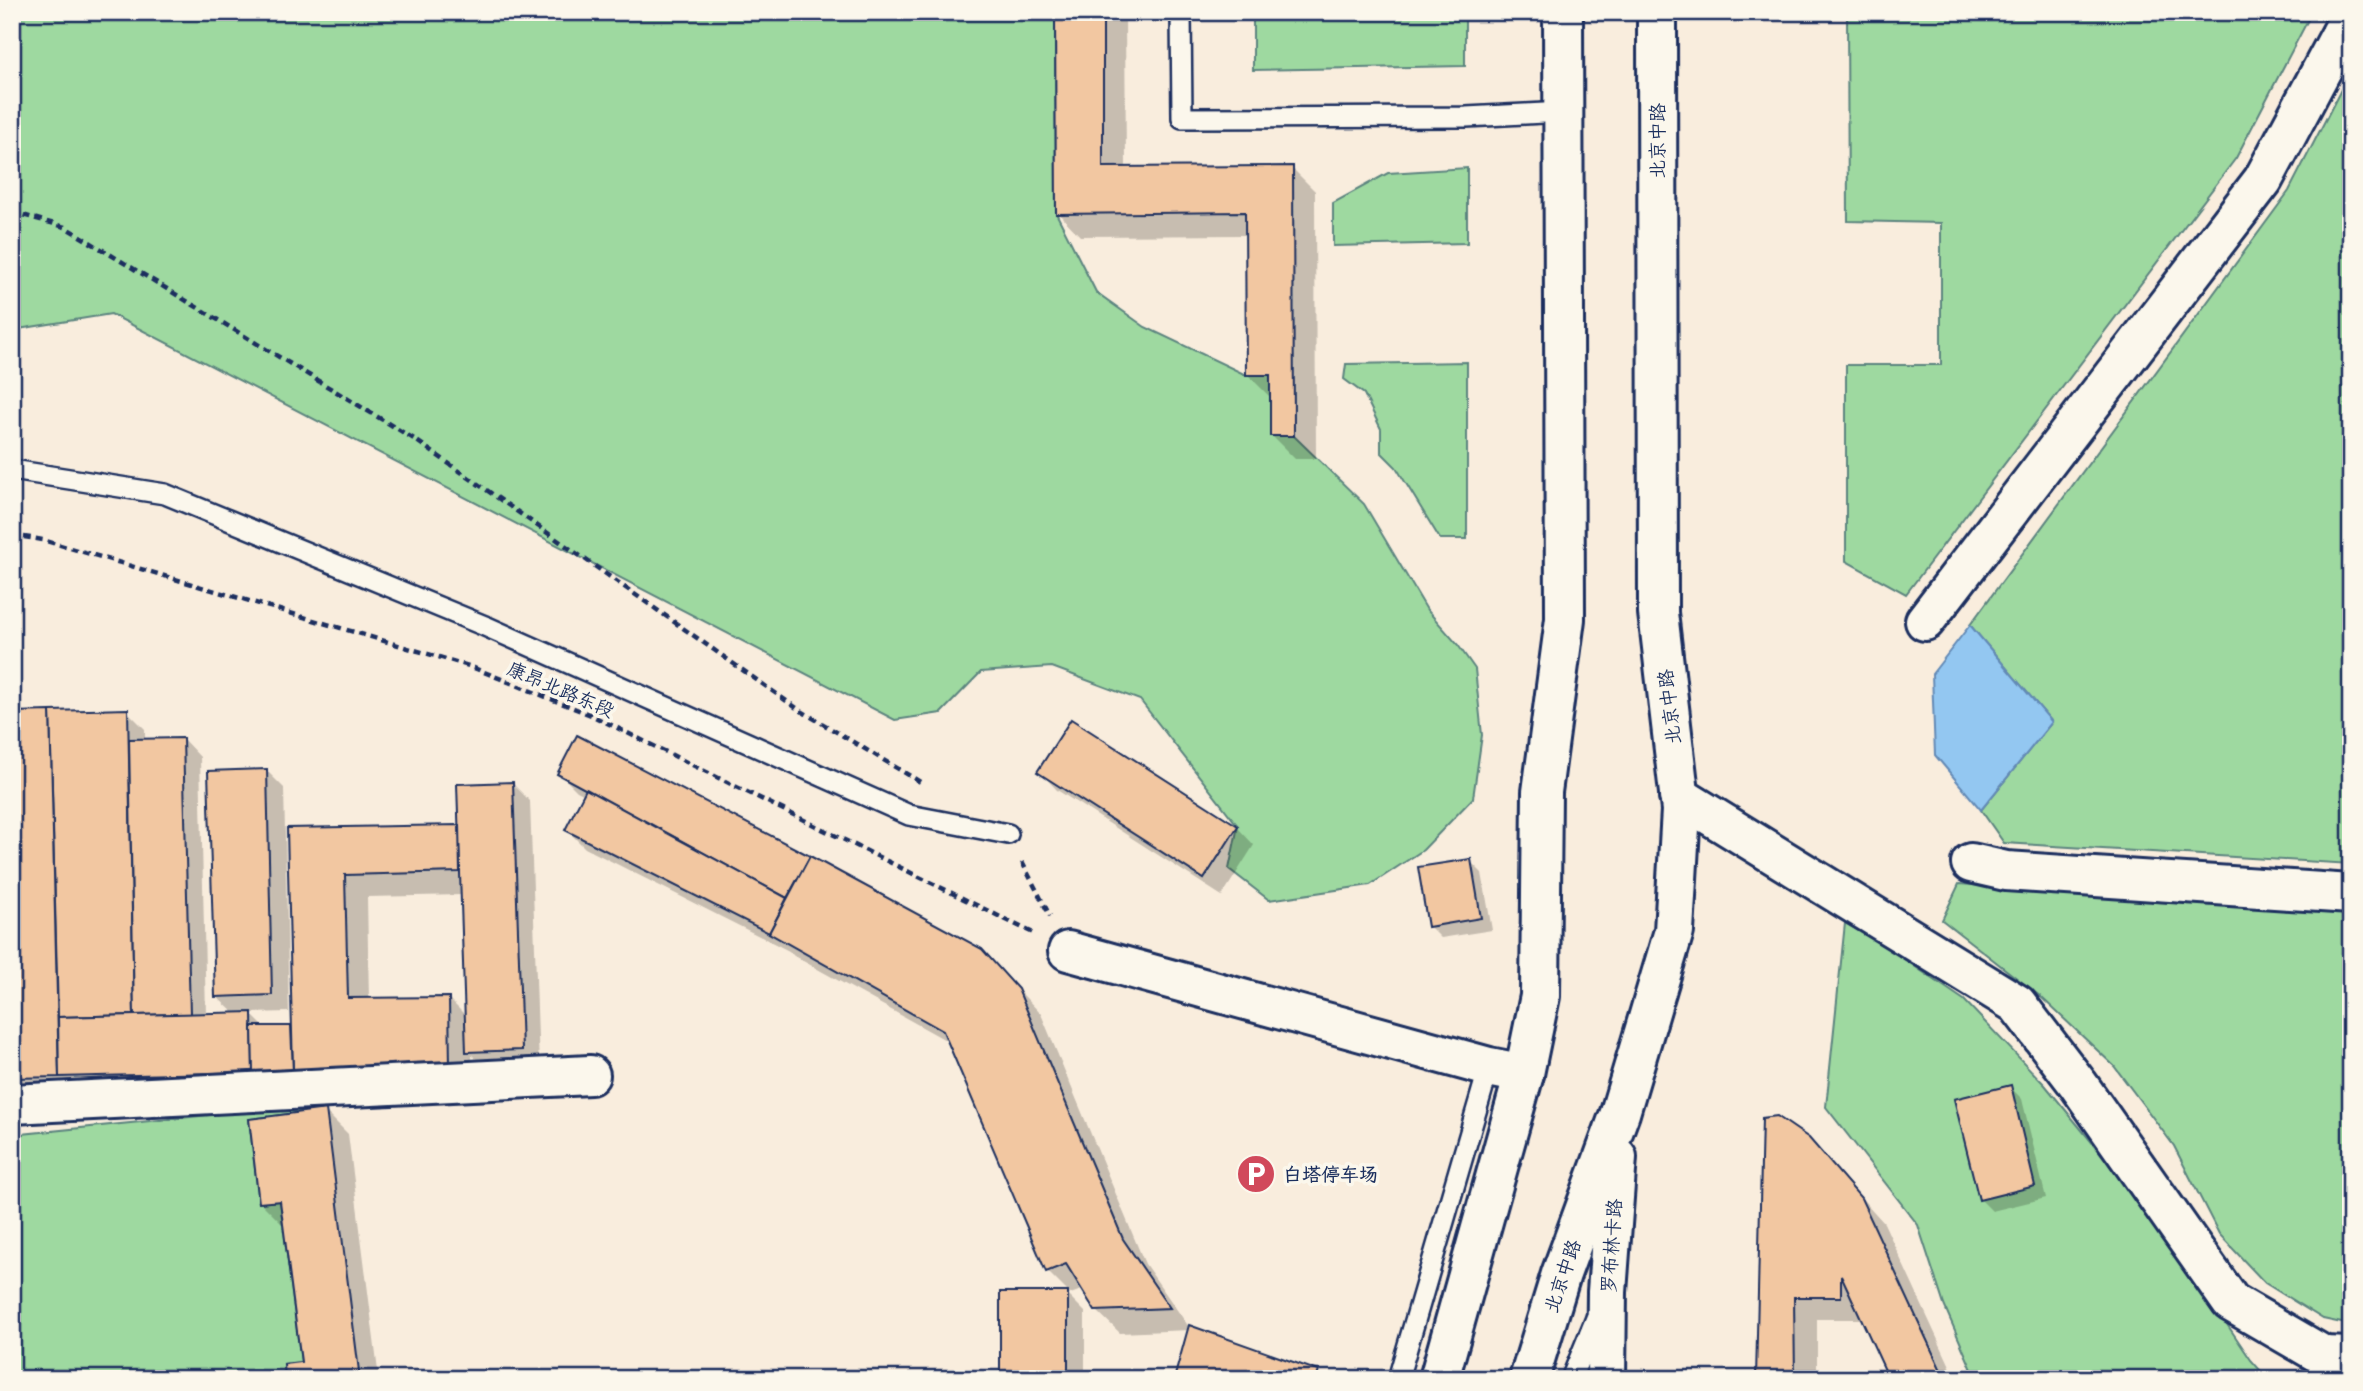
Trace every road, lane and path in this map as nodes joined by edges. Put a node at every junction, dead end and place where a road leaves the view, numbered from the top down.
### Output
1 (1181, 12) edge
2 (1563, 12) edge
3 (1657, 12) edge
4 (2351, 15) edge
5 (1563, 112) junction
6 (12, 212) edge
7 (12, 470) edge
8 (12, 535) edge
9 (1925, 621) dead end
10 (926, 785) dead end
11 (1679, 796) junction
12 (1008, 834) joint
13 (1971, 863) dead end
14 (2351, 894) edge
15 (1068, 951) junction
16 (1506, 1070) junction
17 (590, 1075) dead end
18 (12, 1104) edge
19 (1620, 1113) junction
20 (1608, 1292) junction
21 (2351, 1357) edge
22 (1398, 1379) edge
23 (1439, 1379) edge
24 (1529, 1379) edge
25 (1572, 1379) edge
26 (1606, 1379) edge

1 - 5 lane
2 - 5 main road
3 - 11 main road, 北京中路
4 - 9 main road
5 - 16 main road
6 - 10 path
7 - 12 lane
8 - 15 path, 康昂北路东段
11 - 19 main road, 北京中路
11 - 21 main road
12 - 15 path
13 - 14 main road
15 - 16 main road
16 - 22 lane
16 - 23 main road
17 - 18 main road
19 - 20 main road, 罗布林卡路
19 - 24 main road, 北京中路
20 - 25 lane
20 - 26 main road, 罗布林卡路

